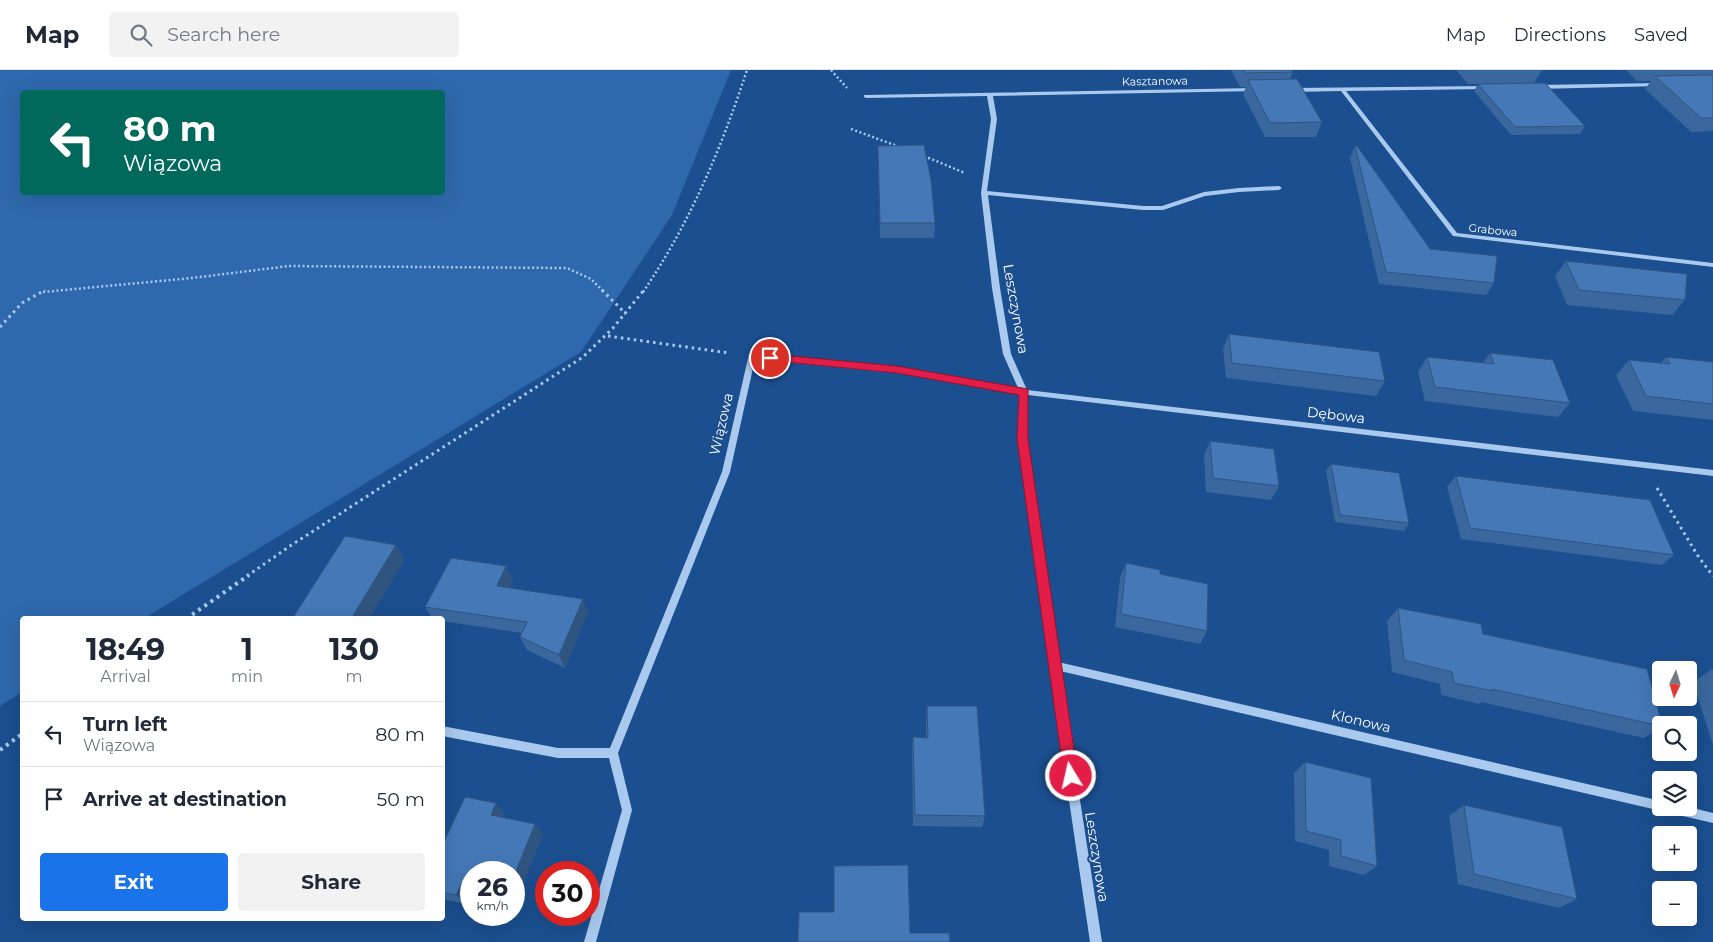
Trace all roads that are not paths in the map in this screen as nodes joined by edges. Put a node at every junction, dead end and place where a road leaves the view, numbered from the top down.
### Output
1 (1664, 85) edge
2 (1488, 87) edge
3 (1528, 87) edge
4 (1342, 89) junction
5 (1264, 90) edge
6 (1284, 90) edge
7 (866, 96) dead end
8 (990, 96) junction
9 (1279, 188) dead end
10 (984, 193) junction
11 (1713, 265) edge
12 (1024, 392) junction
13 (1713, 473) edge
14 (1054, 665) junction
15 (445, 732) edge
16 (613, 753) junction
17 (1652, 804) edge
18 (1697, 815) edge
19 (1713, 818) edge
20 (590, 942) edge
21 (1096, 942) edge

1 - 3 street
2 - 4 street
4 - 6 street
4 - 11 street, Grabowa
5 - 8 street, Kasztanowa
7 - 8 street, Kasztanowa
8 - 10 street, Leszczynowa
9 - 10 street
10 - 12 street, Leszczynowa
12 - 13 street, Dębowa
12 - 14 street, Leszczynowa
12 - 16 street, Wiązowa
14 - 17 street, Klonowa
14 - 21 street, Leszczynowa
15 - 16 street
16 - 20 street
18 - 19 street

